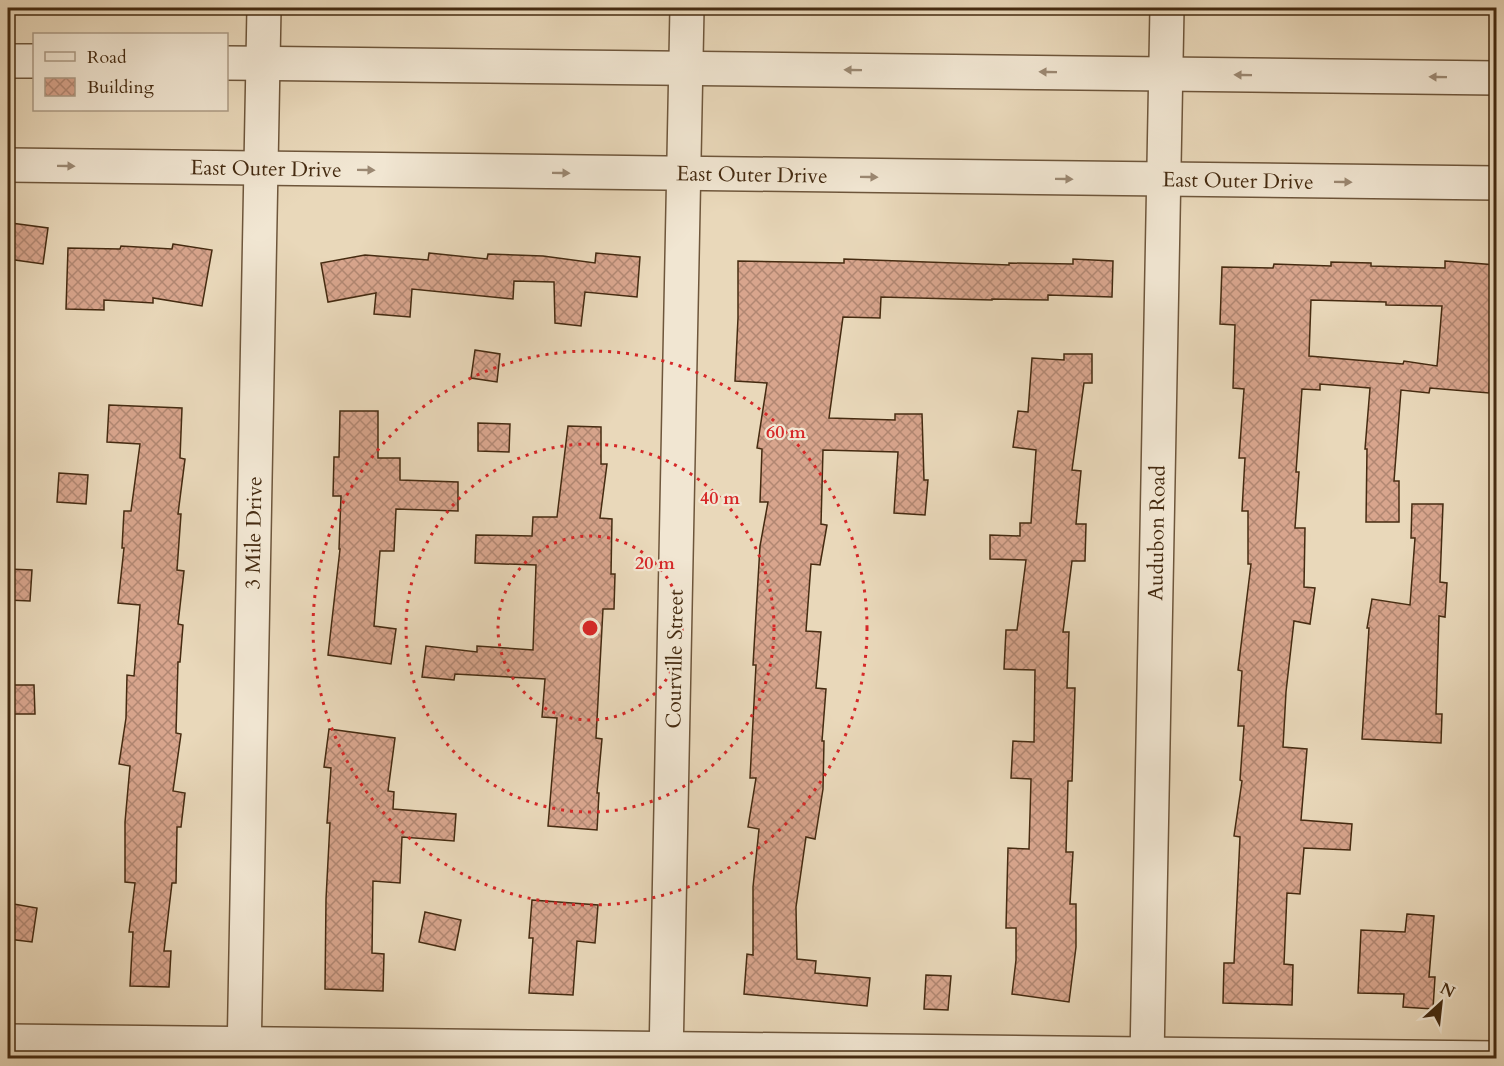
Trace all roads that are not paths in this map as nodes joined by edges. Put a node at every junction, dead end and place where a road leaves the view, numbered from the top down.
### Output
1 (264, 8) edge
2 (687, 8) edge
3 (1167, 8) edge
4 (8, 61) edge
5 (33, 62) edge
6 (228, 63) edge
7 (263, 63) junction
8 (686, 68) junction
9 (1166, 74) junction
10 (1497, 78) edge
11 (8, 165) edge
12 (261, 168) junction
13 (684, 174) junction
14 (1164, 180) junction
15 (1497, 183) edge
16 (8, 1041) edge
17 (244, 1051) edge
18 (667, 1054) edge
19 (1147, 1057) edge
20 (1497, 1058) edge

1 - 7 street, 3 Mile Drive
2 - 8 street, Courville Street
3 - 9 street, Audubon Road
4 - 5 street
6 - 7 street
7 - 8 street
7 - 12 street, 3 Mile Drive
9 -> 8 street
8 - 13 street, Courville Street
10 -> 9 street
9 - 14 street, Audubon Road
11 -> 12 street, East Outer Drive
12 -> 13 street, East Outer Drive
12 - 17 street, 3 Mile Drive
13 -> 14 street, East Outer Drive
13 - 18 street, Courville Street
14 -> 15 street, East Outer Drive
14 - 19 street, Audubon Road
16 - 17 street
17 - 18 street
18 - 19 street
19 - 20 street

